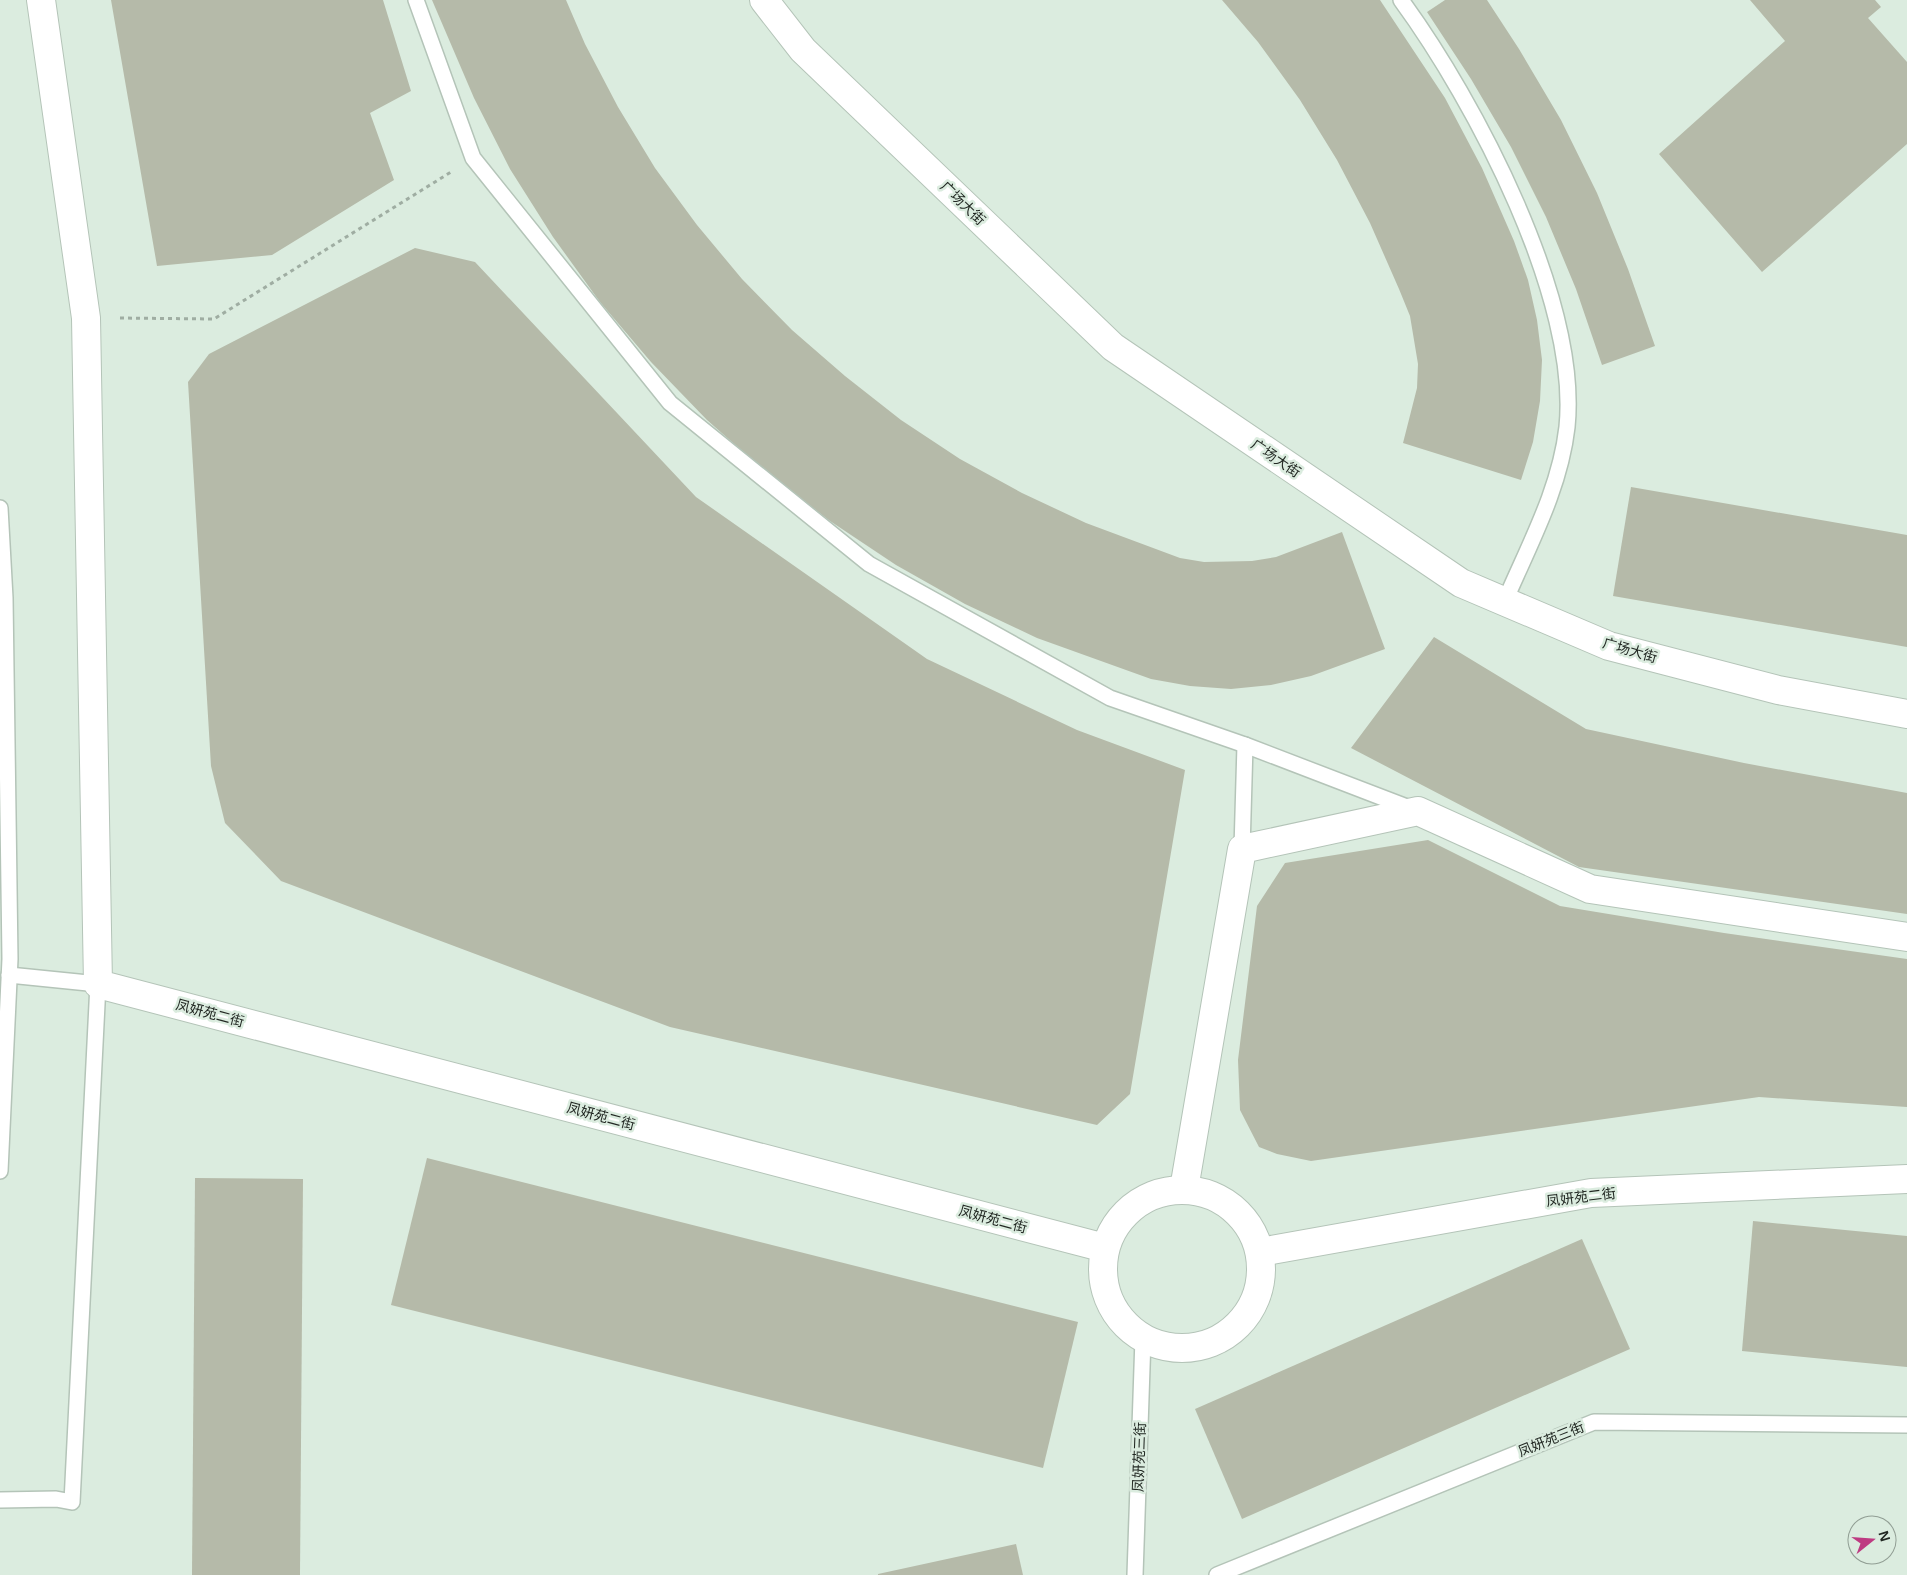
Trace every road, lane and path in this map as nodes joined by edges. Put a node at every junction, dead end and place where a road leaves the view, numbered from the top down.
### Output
1 (41, 0) edge
2 (416, 0) edge
3 (764, 0) edge
4 (1401, 0) edge
5 (473, 158) junction
6 (86, 318) junction
7 (0, 508) edge
8 (1505, 601) junction
9 (1907, 714) edge
10 (1245, 745) junction
11 (1418, 811) junction
12 (1242, 849) junction
13 (1907, 937) edge
14 (9, 975) junction
15 (98, 984) junction
16 (0, 1171) edge
17 (1907, 1179) edge
18 (1184, 1189) junction
19 (1105, 1248) junction
20 (1260, 1252) junction
21 (1143, 1338) junction
22 (1907, 1424) edge
23 (0, 1500) edge
24 (1135, 1575) edge
25 (1217, 1575) edge

1 - 6 street
2 - 5 lane
3 - 8 street, 广场大街
4 - 8 lane
5 - 6 path
5 - 10 lane
6 - 15 street
7 - 14 lane
8 - 9 street, 广场大街
10 - 11 lane
10 - 12 lane
11 - 12 street
11 - 13 street
12 - 18 street
14 - 15 lane
14 - 16 lane
15 - 19 street, 凤妍苑二街
15 - 23 lane
17 - 20 street, 凤妍苑二街
18 - 19 street
18 - 20 street
19 - 21 street
20 - 21 street
21 - 24 lane, 凤妍苑三街
22 - 25 lane, 凤妍苑三街

